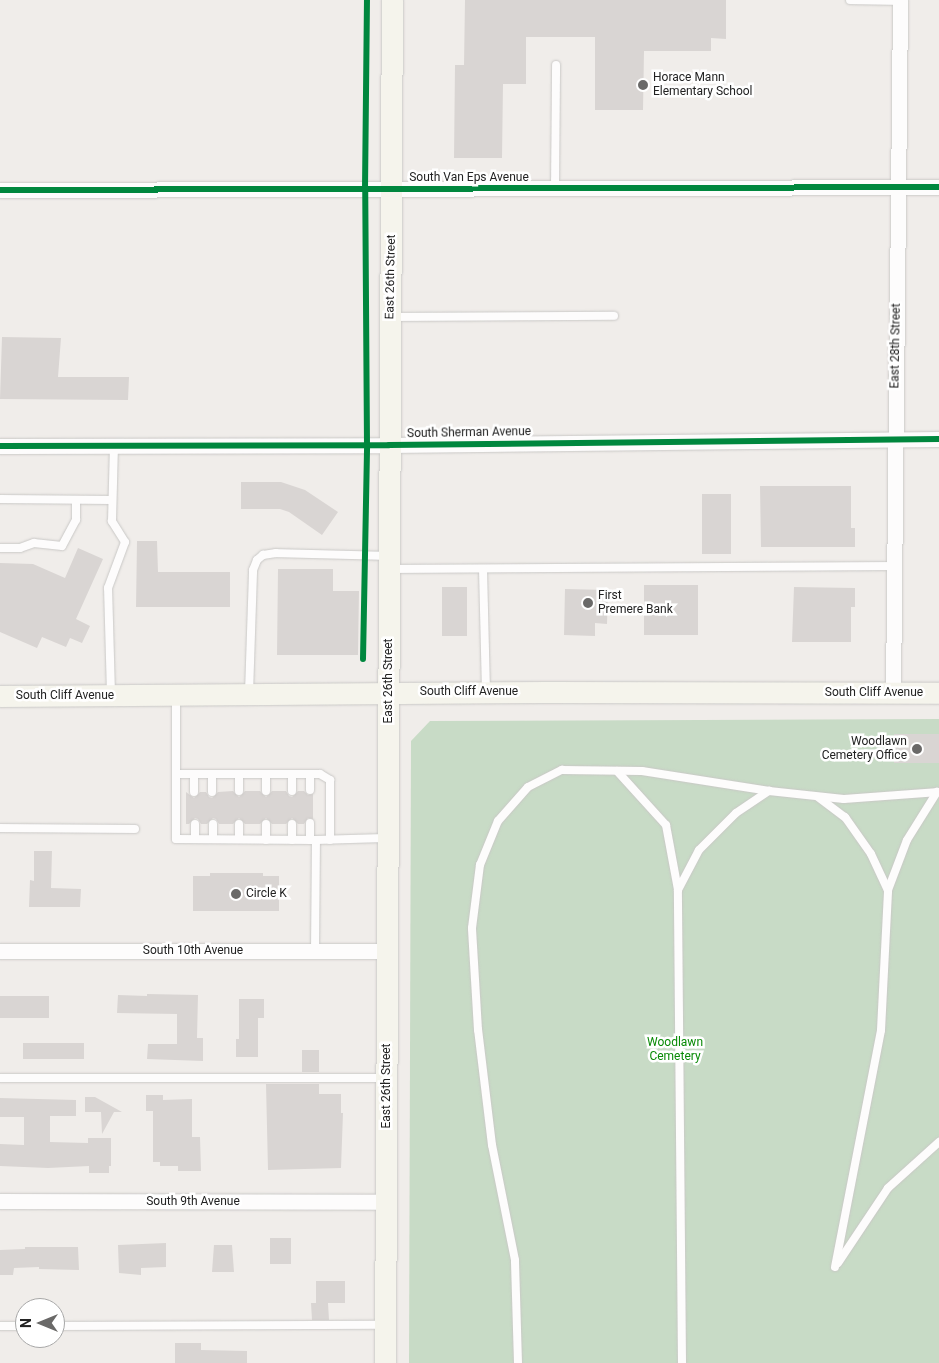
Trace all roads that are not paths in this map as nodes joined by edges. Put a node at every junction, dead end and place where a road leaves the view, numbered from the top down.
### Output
1 (392, 0) edge
2 (850, 0) edge
3 (900, 0) edge
4 (556, 64) dead end
5 (898, 187) junction
6 (939, 187) edge
7 (555, 188) junction
8 (392, 189) junction
9 (0, 190) edge
10 (614, 316) dead end
11 (390, 317) junction
12 (895, 438) junction
13 (939, 439) edge
14 (389, 445) junction
15 (0, 446) edge
16 (114, 446) junction
17 (0, 499) edge
18 (76, 500) junction
19 (112, 500) junction
20 (0, 548) edge
21 (389, 563) junction
22 (893, 566) junction
23 (483, 568) junction
24 (486, 692) junction
25 (389, 693) junction
26 (892, 693) junction
27 (939, 693) edge
28 (249, 694) junction
29 (176, 695) junction
30 (0, 696) edge
31 (111, 696) junction
32 (617, 770) junction
33 (176, 774) junction
34 (194, 774) junction
35 (212, 774) junction
36 (239, 774) junction
37 (266, 774) junction
38 (292, 774) junction
39 (310, 774) junction
40 (310, 790) dead end
41 (266, 791) dead end
42 (292, 791) dead end
43 (769, 791) junction
44 (194, 792) dead end
45 (212, 792) dead end
46 (239, 792) dead end
47 (938, 792) edge
48 (816, 796) junction
49 (194, 824) dead end
50 (213, 824) dead end
51 (239, 824) dead end
52 (266, 824) dead end
53 (292, 824) dead end
54 (310, 824) dead end
55 (0, 828) edge
56 (135, 829) dead end
57 (388, 838) junction
58 (194, 839) junction
59 (213, 839) junction
60 (239, 839) junction
61 (266, 840) junction
62 (292, 840) junction
63 (313, 840) junction
64 (330, 840) junction
65 (678, 890) junction
66 (888, 890) junction
67 (0, 951) edge
68 (315, 951) junction
69 (387, 951) junction
70 (0, 1078) edge
71 (387, 1078) junction
72 (939, 1142) edge
73 (0, 1201) edge
74 (386, 1202) junction
75 (385, 1325) junction
76 (0, 1326) edge
77 (15, 1326) edge
78 (65, 1326) edge
79 (385, 1363) edge
80 (518, 1363) edge
81 (682, 1363) edge

1 - 8 main road, East 26th Street
2 - 3 lane
3 - 5 street, East 28th Street
4 - 7 lane
5 - 6 street, South Van Eps Avenue
5 - 7 street, South Van Eps Avenue
5 - 12 street, East 28th Street
7 - 8 street, South Van Eps Avenue
8 - 9 street, South Van Eps Avenue
8 - 11 main road, East 26th Street
10 - 11 lane
11 - 14 main road, East 26th Street
12 - 13 street, South Sherman Avenue
12 - 14 street, South Sherman Avenue
12 - 22 street, East 28th Street
14 - 16 street, South Sherman Avenue
14 - 21 main road, East 26th Street
15 - 16 street, South Sherman Avenue
16 - 19 lane
17 - 18 lane
18 - 19 lane
18 - 20 lane
19 - 31 lane
21 - 23 lane
21 - 25 main road, East 26th Street
21 - 28 lane
22 - 23 lane
22 - 26 street, East 28th Street
23 - 24 lane
24 - 25 main road, South Cliff Avenue
24 - 26 main road, South Cliff Avenue
25 - 28 main road, South Cliff Avenue
25 - 57 main road, East 26th Street
26 - 27 main road, South Cliff Avenue
28 - 29 main road, South Cliff Avenue
29 - 31 main road, South Cliff Avenue
29 - 33 lane
30 - 31 main road, South Cliff Avenue
32 - 43 lane
32 - 65 lane
32 - 80 lane
33 - 34 lane
33 - 58 lane
34 - 35 lane
34 - 44 lane
35 - 36 lane
35 - 45 lane
36 - 37 lane
36 - 46 lane
37 - 38 lane
37 - 41 lane
38 - 39 lane
38 - 42 lane
39 - 40 lane
39 - 64 lane
43 - 48 lane
43 - 65 lane
47 - 48 lane
47 - 66 lane
48 - 66 lane
49 - 58 lane
50 - 59 lane
51 - 60 lane
52 - 61 lane
53 - 62 lane
54 - 63 lane
55 - 56 lane
57 - 64 lane
57 - 69 main road, East 26th Street
58 - 59 lane
59 - 60 lane
60 - 61 lane
61 - 62 lane
62 - 63 lane
63 - 64 lane
63 - 68 lane
65 - 81 lane
66 - 72 lane
67 - 68 street, South 10th Avenue
68 - 69 street, South 10th Avenue
69 - 71 main road, East 26th Street
70 - 71 lane
71 - 74 main road, East 26th Street
73 - 74 street, South 9th Avenue
74 - 75 main road, East 26th Street
75 - 78 lane
75 - 79 main road, East 26th Street
76 - 77 lane

